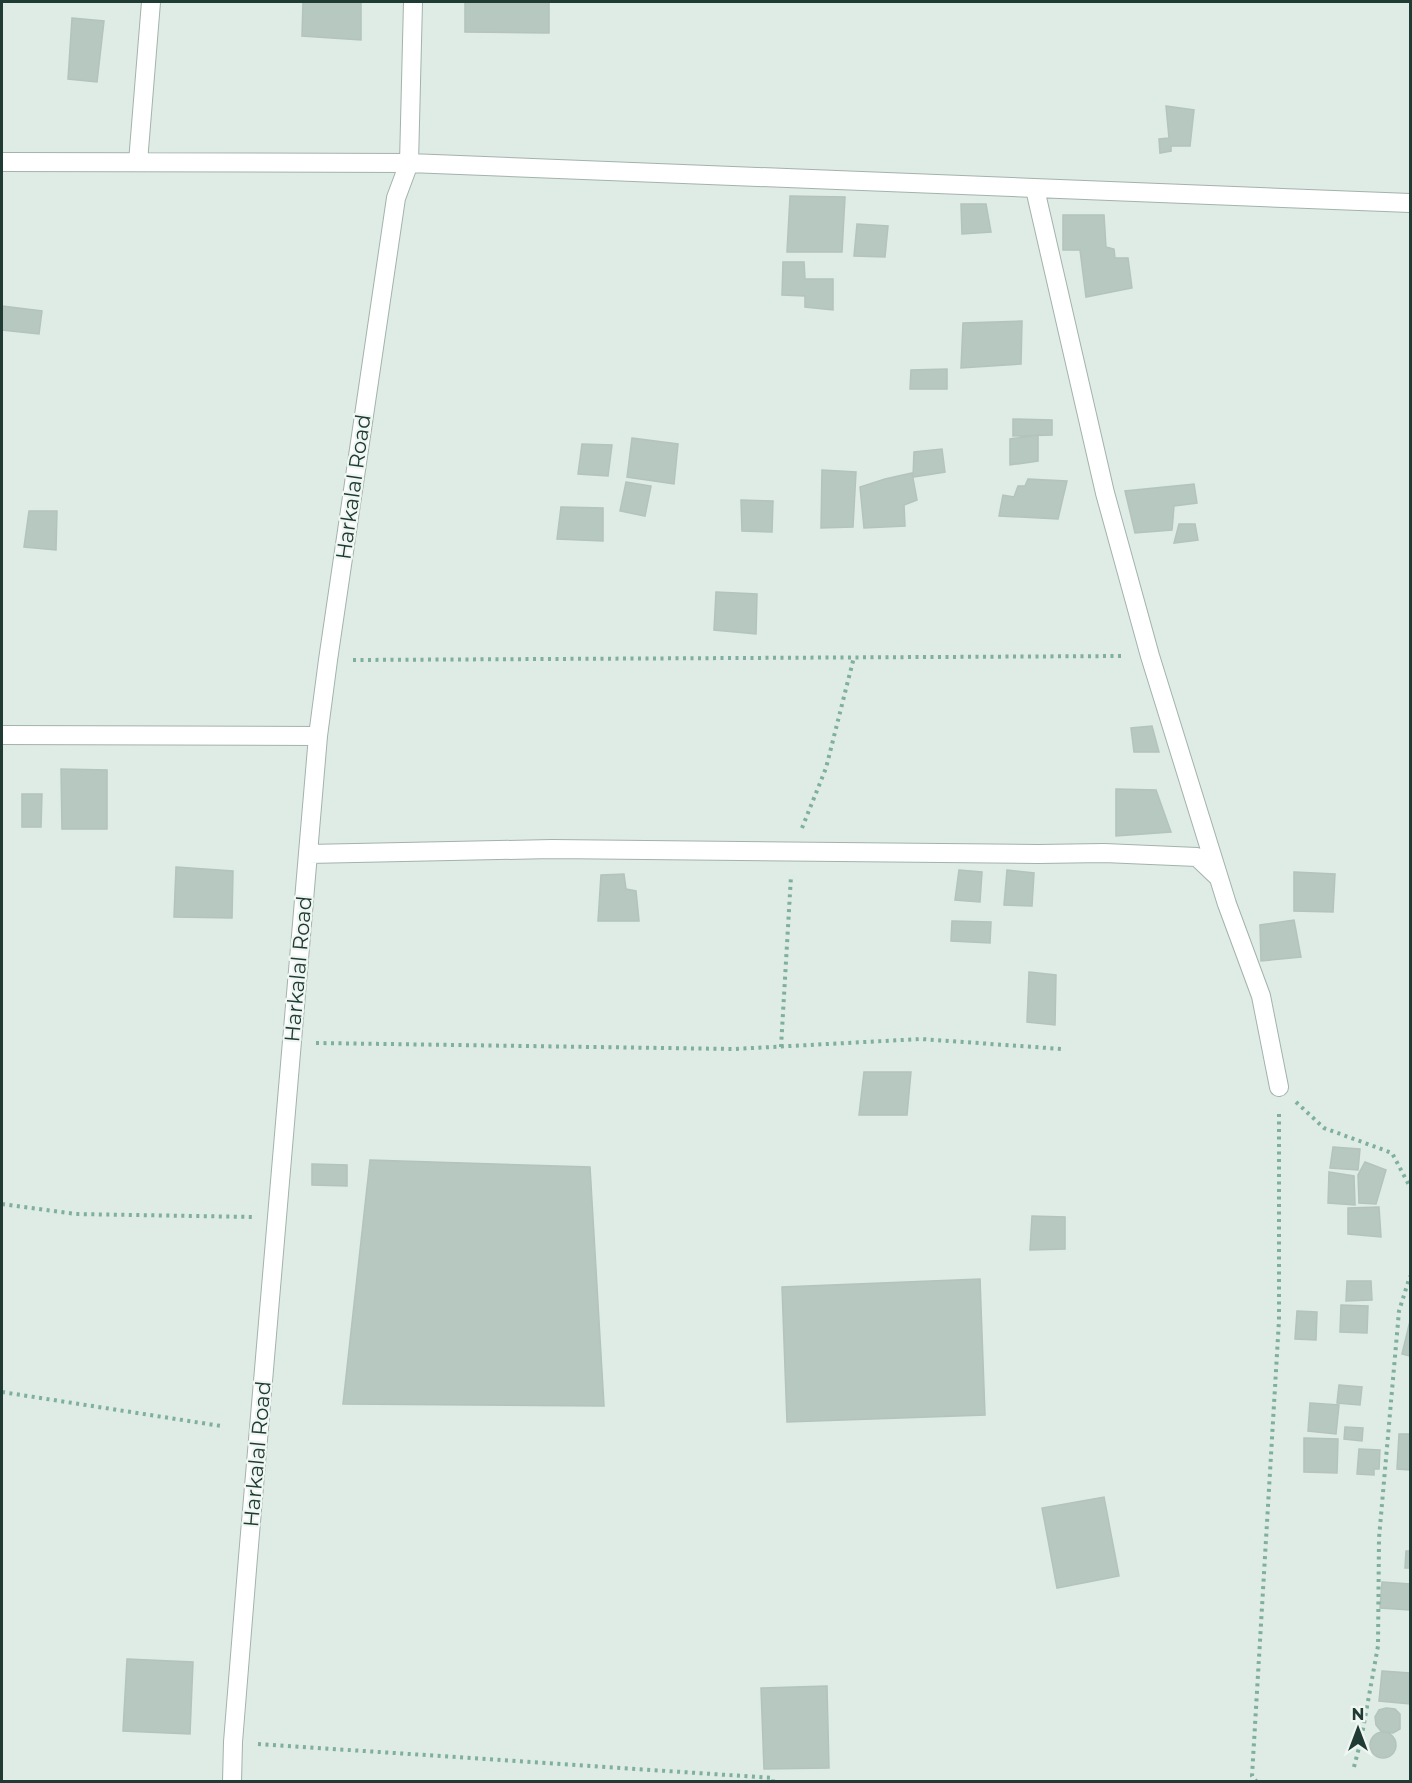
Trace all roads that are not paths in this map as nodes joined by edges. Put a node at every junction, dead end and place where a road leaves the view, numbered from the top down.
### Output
1 (151, 2) edge
2 (413, 2) edge
3 (2, 162) edge
4 (138, 162) junction
5 (409, 163) junction
6 (1035, 189) junction
7 (1410, 203) edge
8 (2, 735) edge
9 (318, 736) junction
10 (308, 854) junction
11 (1219, 878) junction
12 (1280, 1087) road end
13 (232, 1782) edge

1 - 4 street
2 - 5 street, Harkalal Road
3 - 4 street
4 - 5 street
5 - 6 street
5 - 9 street, Harkalal Road
6 - 7 street
6 - 11 street
8 - 9 street
9 - 10 street, Harkalal Road
10 - 11 street
10 - 13 street, Harkalal Road
11 - 12 street

